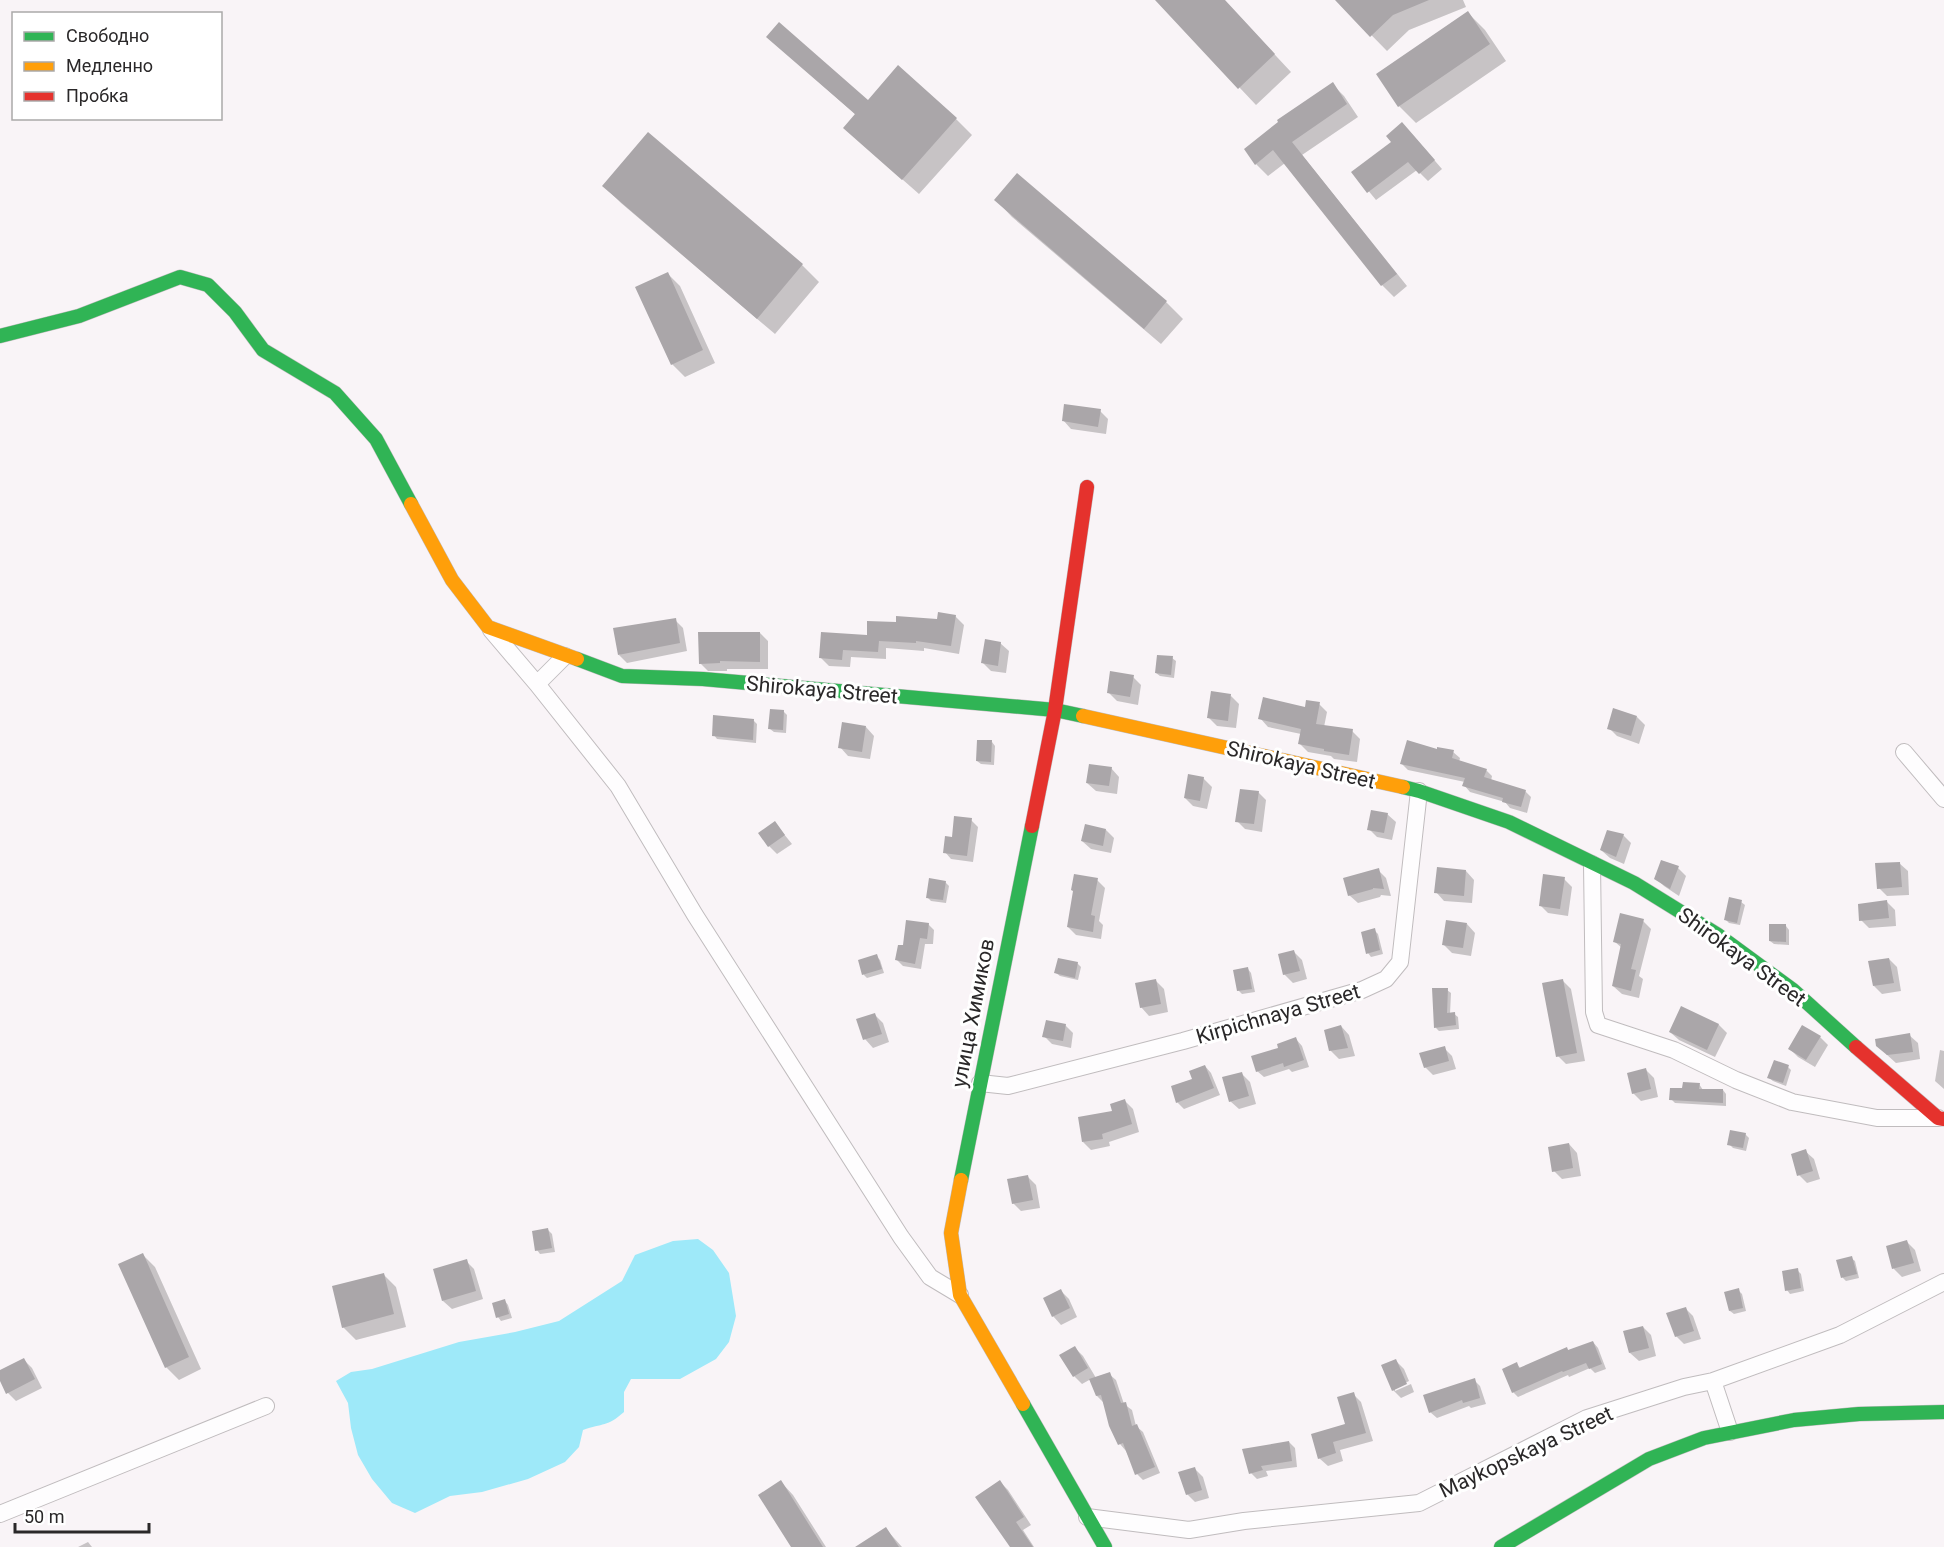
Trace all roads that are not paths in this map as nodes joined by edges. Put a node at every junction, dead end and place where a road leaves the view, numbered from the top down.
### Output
1 (0, 336) edge
2 (1087, 487) dead end
3 (488, 627) junction
4 (565, 657) junction
5 (537, 684) junction
6 (1055, 710) junction
7 (1904, 752) dead end
8 (1419, 791) junction
9 (1944, 799) edge
10 (1592, 864) junction
11 (980, 1083) junction
12 (1941, 1118) edge
13 (1944, 1282) edge
14 (960, 1295) junction
15 (1713, 1380) junction
16 (266, 1406) dead end
17 (1944, 1412) edge
18 (1730, 1432) junction
19 (0, 1514) edge
20 (1087, 1517) junction
21 (1105, 1547) edge
22 (1501, 1547) edge

1 - 3 street
2 - 6 street, улица Химиков
3 - 4 street, Shirokaya Street
3 - 5 street
4 - 5 street
4 - 6 street, Shirokaya Street
5 - 14 street
6 - 8 street, Shirokaya Street
6 - 11 street, улица Химиков
7 - 9 street
8 - 10 street, Shirokaya Street
8 - 11 street, Kirpichnaya Street
10 - 12 street, Shirokaya Street
10 - 12 street
11 - 14 street, улица Химиков
13 - 15 street, Maykopskaya Street
14 - 20 street, улица Химиков
15 - 18 street
15 - 20 street, Maykopskaya Street
16 - 19 street
17 - 18 street
18 - 22 street
20 - 21 street, улица Химиков

